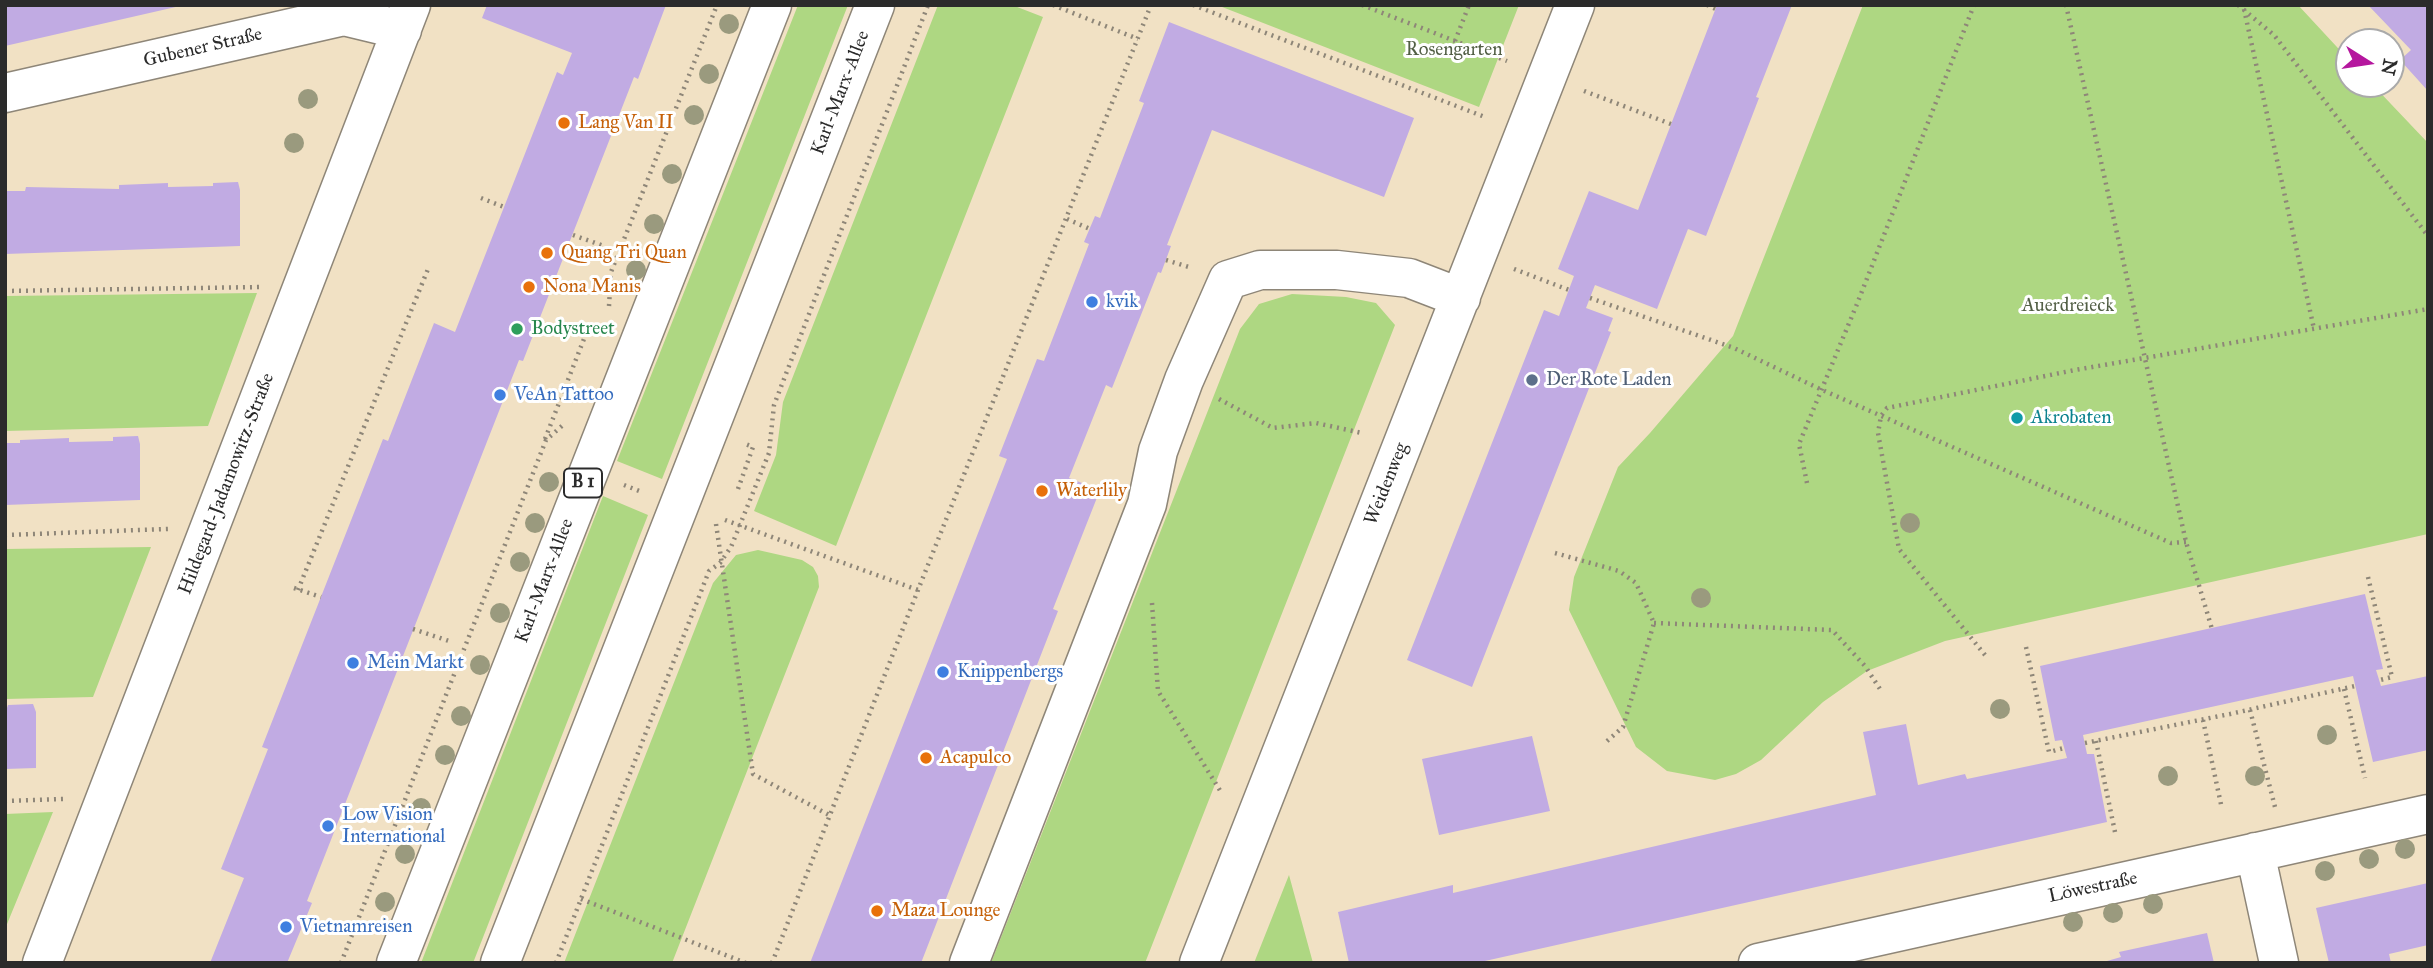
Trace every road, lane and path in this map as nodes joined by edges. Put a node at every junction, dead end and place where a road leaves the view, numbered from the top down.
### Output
1 (717, 5) edge
2 (772, 5) edge
3 (875, 5) edge
4 (928, 5) edge
5 (1052, 5) edge
6 (1151, 5) edge
7 (1193, 5) edge
8 (1362, 5) edge
9 (1469, 5) edge
10 (1575, 5) edge
11 (1707, 5) edge
12 (1974, 5) edge
13 (2066, 5) edge
14 (2238, 5) edge
15 (1716, 9) dead end
16 (2244, 9) junction
17 (407, 18) edge
18 (1138, 39) junction
19 (1455, 41) junction
20 (1507, 61) dead end
21 (1583, 91) dead end
22 (5, 93) edge
23 (1485, 117) dead end
24 (1671, 124) dead end
25 (481, 198) dead end
26 (504, 206) dead end
27 (1067, 219) junction
28 (1090, 229) dead end
29 (573, 235) dead end
30 (2428, 236) edge
31 (604, 246) dead end
32 (1513, 268) dead end
33 (428, 270) dead end
34 (1569, 290) dead end
35 (5, 291) edge
36 (1461, 298) junction
37 (1590, 299) dead end
38 (297, 300) junction
39 (609, 308) dead end
40 (2428, 309) edge
41 (589, 326) dead end
42 (2315, 329) junction
43 (2144, 360) junction
44 (1184, 380) junction
45 (1820, 389) junction
46 (1881, 416) junction
47 (566, 423) dead end
48 (1362, 433) dead end
49 (540, 453) dead end
50 (616, 482) dead end
51 (1807, 483) dead end
52 (648, 495) dead end
53 (715, 518) dead end
54 (726, 520) dead end
55 (740, 525) junction
56 (5, 535) edge
57 (206, 540) junction
58 (2186, 542) junction
59 (1555, 552) dead end
60 (720, 563) junction
61 (2368, 577) dead end
62 (918, 590) junction
63 (321, 597) dead end
64 (1152, 598) dead end
65 (1654, 623) junction
66 (413, 629) dead end
67 (2212, 629) dead end
68 (449, 641) dead end
69 (2026, 647) dead end
70 (1985, 655) dead end
71 (2379, 680) dead end
72 (2355, 686) dead end
73 (1880, 689) dead end
74 (2344, 689) junction
75 (2250, 710) junction
76 (2203, 720) junction
77 (2096, 741) junction
78 (1606, 742) dead end
79 (2085, 743) dead end
80 (2064, 748) dead end
81 (2365, 778) dead end
82 (1221, 792) dead end
83 (107, 797) junction
84 (5, 801) edge
85 (2222, 809) dead end
86 (2277, 810) dead end
87 (2428, 814) edge
88 (830, 815) junction
89 (2115, 832) dead end
90 (2255, 852) junction
91 (580, 899) junction
92 (43, 963) edge
93 (341, 963) edge
94 (396, 963) edge
95 (500, 963) edge
96 (556, 963) edge
97 (746, 963) edge
98 (772, 963) edge
99 (969, 963) edge
100 (1199, 963) edge
101 (1758, 963) edge
102 (2279, 963) edge

1 - 39 path
2 - 94 street, Karl-Marx-Allee / B 1
3 - 95 street, Karl-Marx-Allee
4 - 55 path
5 - 18 path
6 - 18 path
7 - 23 path
8 - 19 path
9 - 19 path
10 - 36 street, Weidenweg
11 - 15 path
12 - 45 path
13 - 43 path
14 - 16 path
16 - 30 path
16 - 42 path
17 - 22 street, Gubener Straße
17 - 38 street, Hildegard-Jadamowitz-Straße
18 - 27 path
19 - 20 path
21 - 24 path
25 - 26 path
27 - 28 path
27 - 62 path
29 - 31 path
32 - 34 path
33 - 63 path
35 - 38 path
36 - 44 street
36 - 100 street, Weidenweg
37 - 45 path
38 - 57 street, Hildegard-Jadamowitz-Straße
40 - 42 path
41 - 49 path
42 - 43 path
43 - 46 path
43 - 58 path
44 - 48 path
44 - 99 street
45 - 46 path
45 - 51 path
46 - 58 path
46 - 70 path
47 - 93 path
50 - 52 path
53 - 60 path
54 - 55 path
55 - 60 path
55 - 62 path
56 - 57 path
57 - 83 street, Hildegard-Jadamowitz-Straße
58 - 67 path
59 - 65 path
60 - 88 path
60 - 91 path
61 - 71 path
62 - 88 path
64 - 82 path
65 - 73 path
65 - 78 path
66 - 68 path
69 - 80 path
72 - 74 path
74 - 75 path
74 - 81 path
75 - 76 path
75 - 86 path
76 - 77 path
76 - 85 path
77 - 79 path
77 - 89 path
83 - 84 path
83 - 92 street, Hildegard-Jadamowitz-Straße
87 - 90 street, Löwestraße
88 - 98 path
90 - 101 street, Löwestraße
90 - 102 street
91 - 96 path
91 - 97 path

